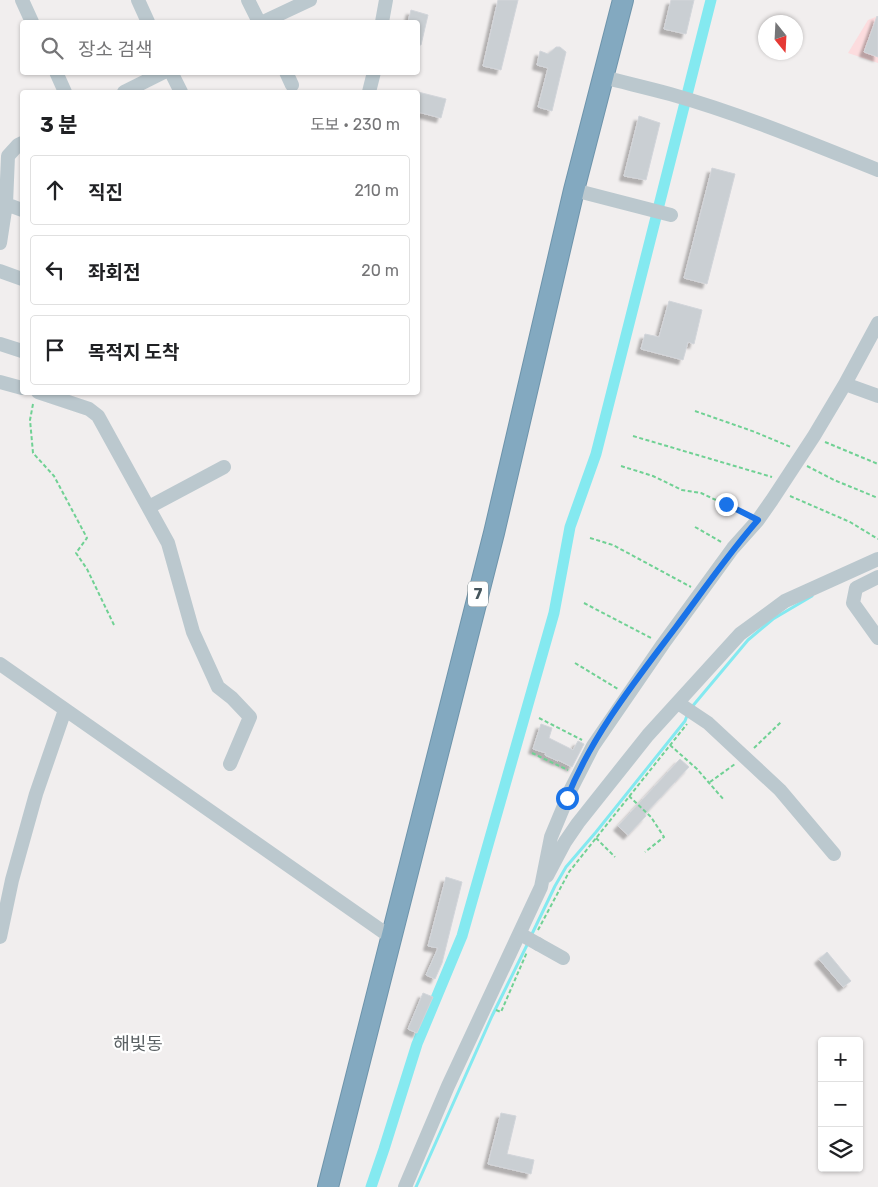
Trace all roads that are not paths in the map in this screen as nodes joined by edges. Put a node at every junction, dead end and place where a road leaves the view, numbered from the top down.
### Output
1 (22, 0) edge
2 (138, 0) edge
3 (248, 0) edge
4 (310, 0) edge
5 (386, 0) edge
6 (623, 0) edge
7 (31, 20) edge
8 (147, 20) edge
9 (258, 20) edge
10 (267, 20) edge
11 (382, 20) edge
12 (57, 75) edge
13 (158, 75) edge
14 (172, 75) edge
15 (287, 75) edge
16 (373, 75) edge
17 (603, 77) junction
18 (292, 85) dead end
19 (64, 90) edge
20 (128, 90) edge
21 (180, 90) edge
22 (370, 90) edge
23 (20, 144) edge
24 (878, 170) edge
25 (574, 190) junction
26 (6, 204) junction
27 (20, 209) edge
28 (671, 215) dead end
29 (0, 243) edge
30 (0, 271) edge
31 (20, 278) edge
32 (878, 323) edge
33 (0, 344) edge
34 (20, 350) edge
35 (0, 382) edge
36 (845, 384) junction
37 (20, 387) edge
38 (44, 395) edge
39 (878, 396) edge
40 (224, 466) dead end
41 (148, 507) junction
42 (878, 559) edge
43 (878, 577) edge
44 (878, 638) edge
45 (0, 664) edge
46 (678, 703) junction
47 (65, 710) junction
48 (230, 764) dead end
49 (551, 837) junction
50 (565, 842) junction
51 (834, 854) dead end
52 (541, 887) junction
53 (0, 937) edge
54 (392, 938) junction
55 (529, 938) junction
56 (563, 958) dead end
57 (328, 1187) edge
58 (405, 1187) edge

1 - 7 street
2 - 8 street
3 - 9 street
4 - 10 street
5 - 11 street
6 - 17 highway, 7
12 - 19 street
13 - 20 street
14 - 21 street
15 - 18 street
16 - 22 street
17 - 24 street
17 - 25 highway, 7
23 - 26 street
25 - 28 street
25 - 54 highway, 7
26 - 27 street
26 - 29 street
30 - 31 street
32 - 36 street
33 - 34 street
35 - 37 street
36 - 39 street
36 - 49 street
38 - 41 street
40 - 41 street
41 - 48 street
42 - 46 street
43 - 44 street
45 - 47 street
46 - 50 street
46 - 51 street
47 - 53 street
47 - 54 street
49 - 50 street
49 - 52 street
50 - 52 street
52 - 55 street
54 - 57 highway, 7
55 - 56 street
55 - 58 street

